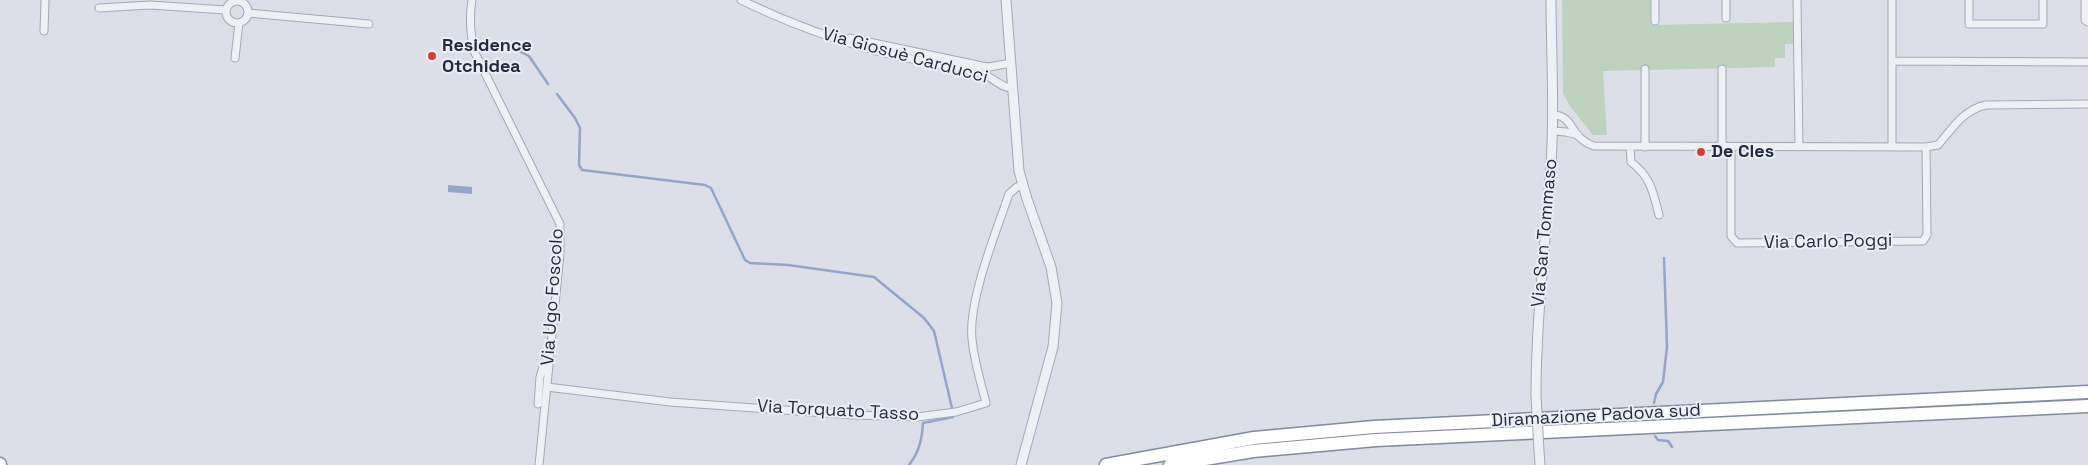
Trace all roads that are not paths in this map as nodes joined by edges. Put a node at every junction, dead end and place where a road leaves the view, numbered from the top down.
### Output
1 (45, 0) edge
2 (472, 0) edge
3 (741, 0) edge
4 (751, 0) edge
5 (1006, 0) edge
6 (1552, 0) edge
7 (1655, 0) edge
8 (1726, 0) edge
9 (1797, 0) edge
10 (1892, 0) edge
11 (1969, 0) edge
12 (2043, 0) edge
13 (2085, 0) edge
14 (230, 1) edge
15 (244, 1) edge
16 (99, 8) dead end
17 (225, 10) junction
18 (248, 14) junction
19 (1726, 18) dead end
20 (1655, 21) dead end
21 (2088, 22) edge
22 (239, 23) junction
23 (369, 24) dead end
24 (44, 31) dead end
25 (235, 58) dead end
26 (1892, 61) junction
27 (2088, 62) edge
28 (1011, 63) junction
29 (1645, 69) dead end
30 (1722, 69) dead end
31 (1013, 88) junction
32 (2088, 104) edge
33 (1553, 115) junction
34 (1552, 131) junction
35 (1578, 135) junction
36 (1630, 147) junction
37 (1645, 147) junction
38 (1722, 147) junction
39 (1731, 147) junction
40 (1799, 147) junction
41 (1892, 147) junction
42 (1926, 147) junction
43 (1022, 185) junction
44 (1659, 215) dead end
45 (549, 366) junction
46 (547, 387) junction
47 (2088, 392) edge
48 (538, 404) dead end
49 (2088, 406) edge
50 (1022, 462) edge
51 (540, 465) edge
52 (1106, 465) edge
53 (1170, 465) edge
54 (1540, 465) edge

1 - 24 street
2 - 45 street, Via Ugo Foscolo
3 - 31 street, Via Giosuè Carducci
4 - 28 street, Via Giosuè Carducci
5 - 28 street
6 - 33 street, Via San Tommaso
7 - 20 street
8 - 19 street
9 - 40 street
10 - 26 street
11 - 12 street
13 - 21 street
14 - 15 street
14 - 17 street
15 - 18 street
16 - 17 street
17 - 22 street
18 - 22 street
18 - 23 street
22 - 25 street
26 - 27 street
26 - 41 street
28 - 31 street
29 - 37 street
30 - 38 street
31 - 43 street
32 - 42 street
33 - 34 street, Via San Tommaso
33 - 35 street
34 - 35 street
34 - 54 street, Via San Tommaso, bridge
35 - 36 street
36 - 37 street
36 - 44 street
37 - 38 street
38 - 39 street
39 - 40 street
39 - 42 street, Via Carlo Poggi
40 - 41 street
41 - 42 street
43 - 46 street, Via Torquato Tasso
43 - 50 street
45 - 46 street, Via Ugo Foscolo
45 - 48 street
46 - 51 street, Via Ugo Foscolo
47 - 52 highway, Diramazione Padova sud
49 - 53 highway, Diramazione Padova sud

